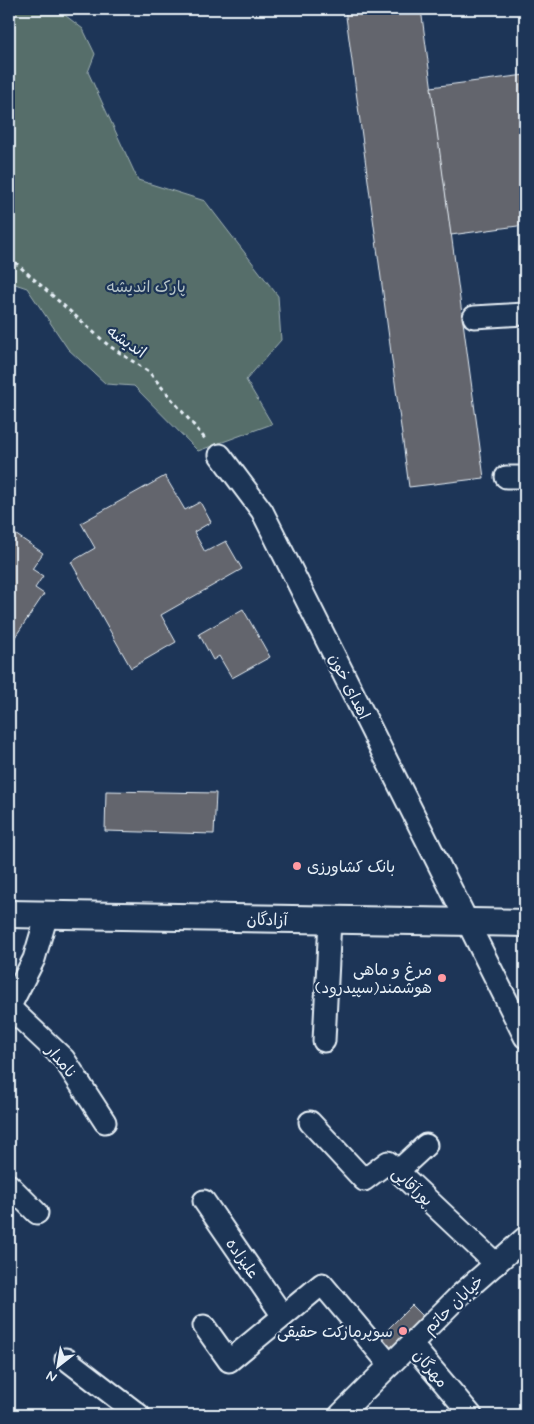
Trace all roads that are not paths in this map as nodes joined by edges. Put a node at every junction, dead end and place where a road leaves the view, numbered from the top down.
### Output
1 (525, 314) edge
2 (474, 317) dead end
3 (220, 455) road end
4 (9, 914) edge
5 (47, 915) junction
6 (330, 920) junction
7 (468, 923) junction
8 (525, 923) edge
9 (9, 1007) edge
10 (525, 1037) edge
11 (324, 1041) dead end
12 (105, 1122) dead end
13 (310, 1122) dead end
14 (426, 1144) dead end
15 (398, 1172) junction
16 (9, 1185) edge
17 (204, 1201) dead end
18 (37, 1213) dead end
19 (525, 1238) edge
20 (496, 1264) junction
21 (283, 1316) junction
22 (204, 1326) dead end
23 (411, 1344) junction
24 (66, 1359) dead end
25 (390, 1365) junction
26 (139, 1415) edge
27 (340, 1415) edge
28 (471, 1415) edge

1 - 2 street
3 - 7 street, اهدای خون
4 - 5 main road, آزادگان
5 - 6 main road, آزادگان
5 - 9 street
6 - 7 main road, آزادگان
6 - 11 street
7 - 8 main road, آزادگان
7 - 10 street, اهدای خون
9 - 12 street, نامدار
13 - 15 street, پورآقایی
14 - 15 street
15 - 20 street, پورآقایی
16 - 18 street
17 - 21 street, علیزاده
19 - 20 street, خیابان حاتم
20 - 23 street, خیابان حاتم
21 - 22 street
21 - 25 street
23 - 25 street, خیابان حاتم
23 - 28 street, مهرگان
24 - 26 street
25 - 27 street, خیابان حاتم

